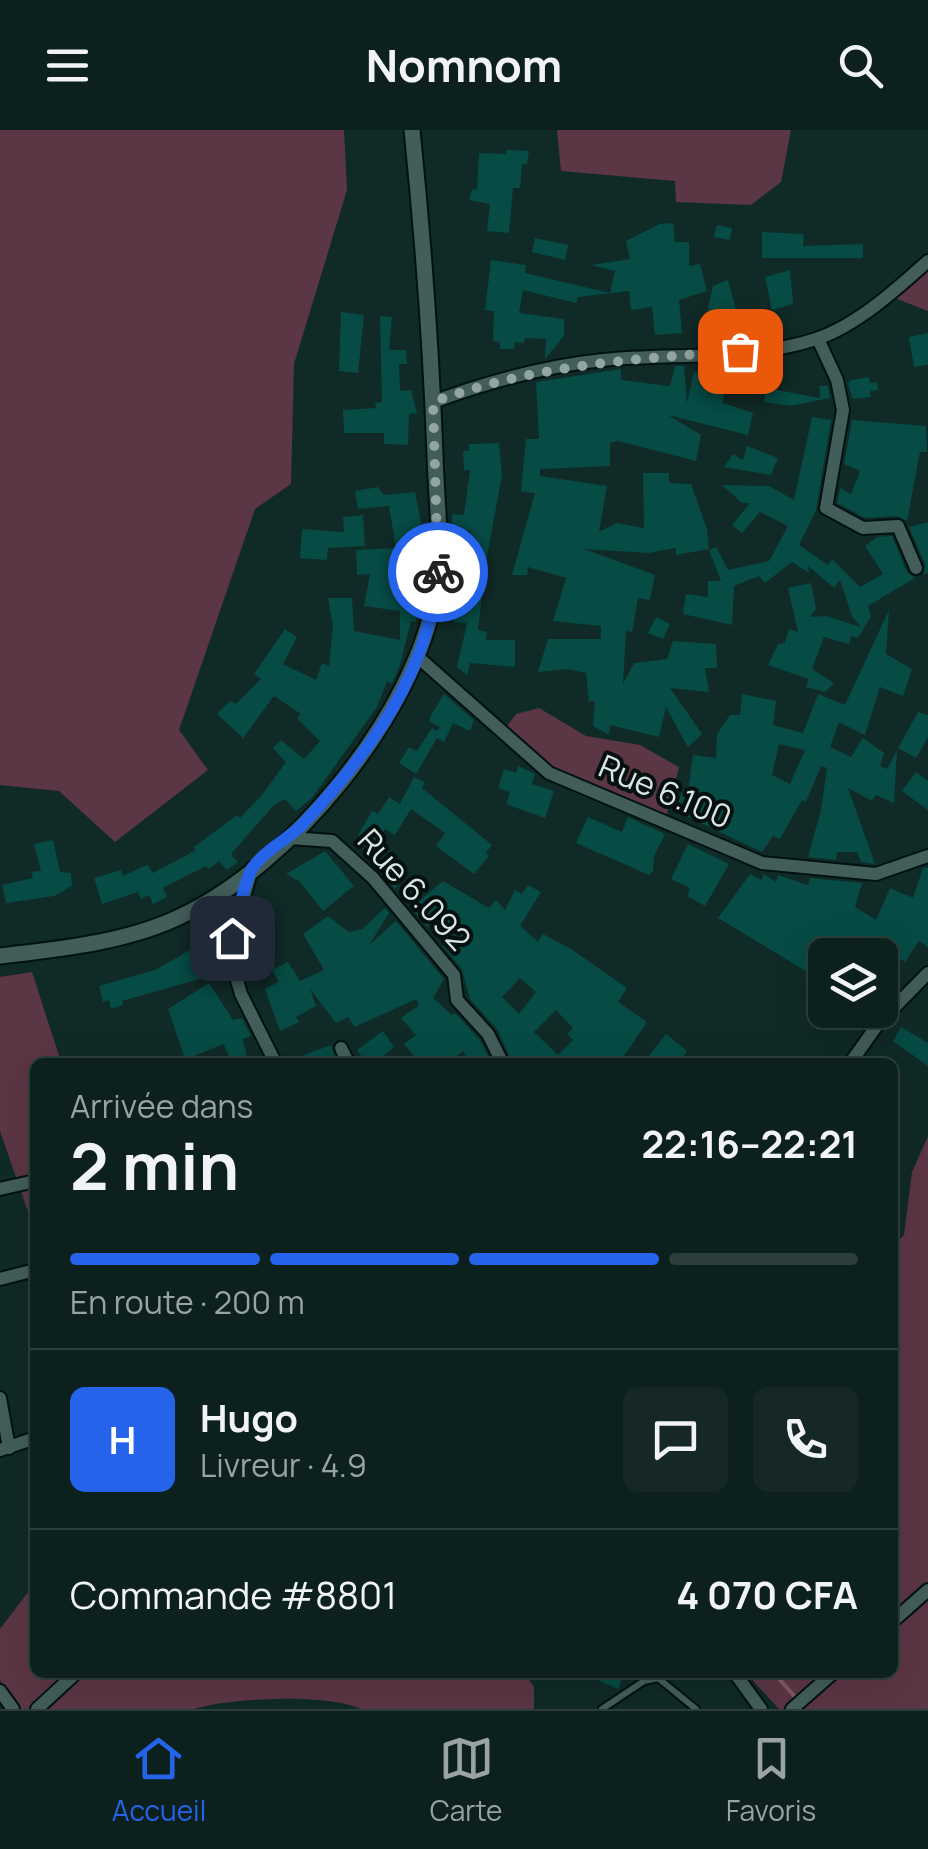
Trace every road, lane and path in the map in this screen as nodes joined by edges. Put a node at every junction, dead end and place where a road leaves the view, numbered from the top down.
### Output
1 (412, 130) edge
2 (928, 261) edge
3 (818, 339) junction
4 (433, 402) junction
5 (916, 568) dead end
6 (419, 658) junction
7 (290, 838) junction
8 (928, 856) edge
9 (252, 868) junction
10 (0, 956) edge
11 (928, 972) edge
12 (341, 1048) dead end
13 (272, 1058) edge
14 (346, 1058) edge
15 (500, 1058) edge
16 (854, 1058) edge
17 (30, 1182) edge
18 (0, 1189) edge
19 (30, 1271) edge
20 (0, 1278) edge
21 (0, 1398) edge
22 (30, 1440) edge
23 (5, 1449) edge
24 (928, 1590) edge
25 (898, 1617) edge
26 (71, 1678) edge
27 (738, 1678) edge
28 (827, 1678) edge
29 (0, 1692) edge
30 (794, 1707) edge
31 (13, 1709) edge
32 (37, 1709) edge
33 (602, 1709) edge
34 (696, 1709) edge
35 (761, 1709) edge

1 - 4 street
2 - 3 street
3 - 4 street
3 - 5 street
4 - 6 street
6 - 7 street
6 - 8 street, Rue 6.100
7 - 9 street
7 - 15 street, Rue 6.092
9 - 10 street
9 - 13 street
11 - 16 street
12 - 14 street
17 - 18 street
19 - 20 street
21 - 23 street
22 - 23 street
24 - 25 street
26 - 32 street
27 - 35 street
28 - 30 street
29 - 31 street
33 - 34 lane

